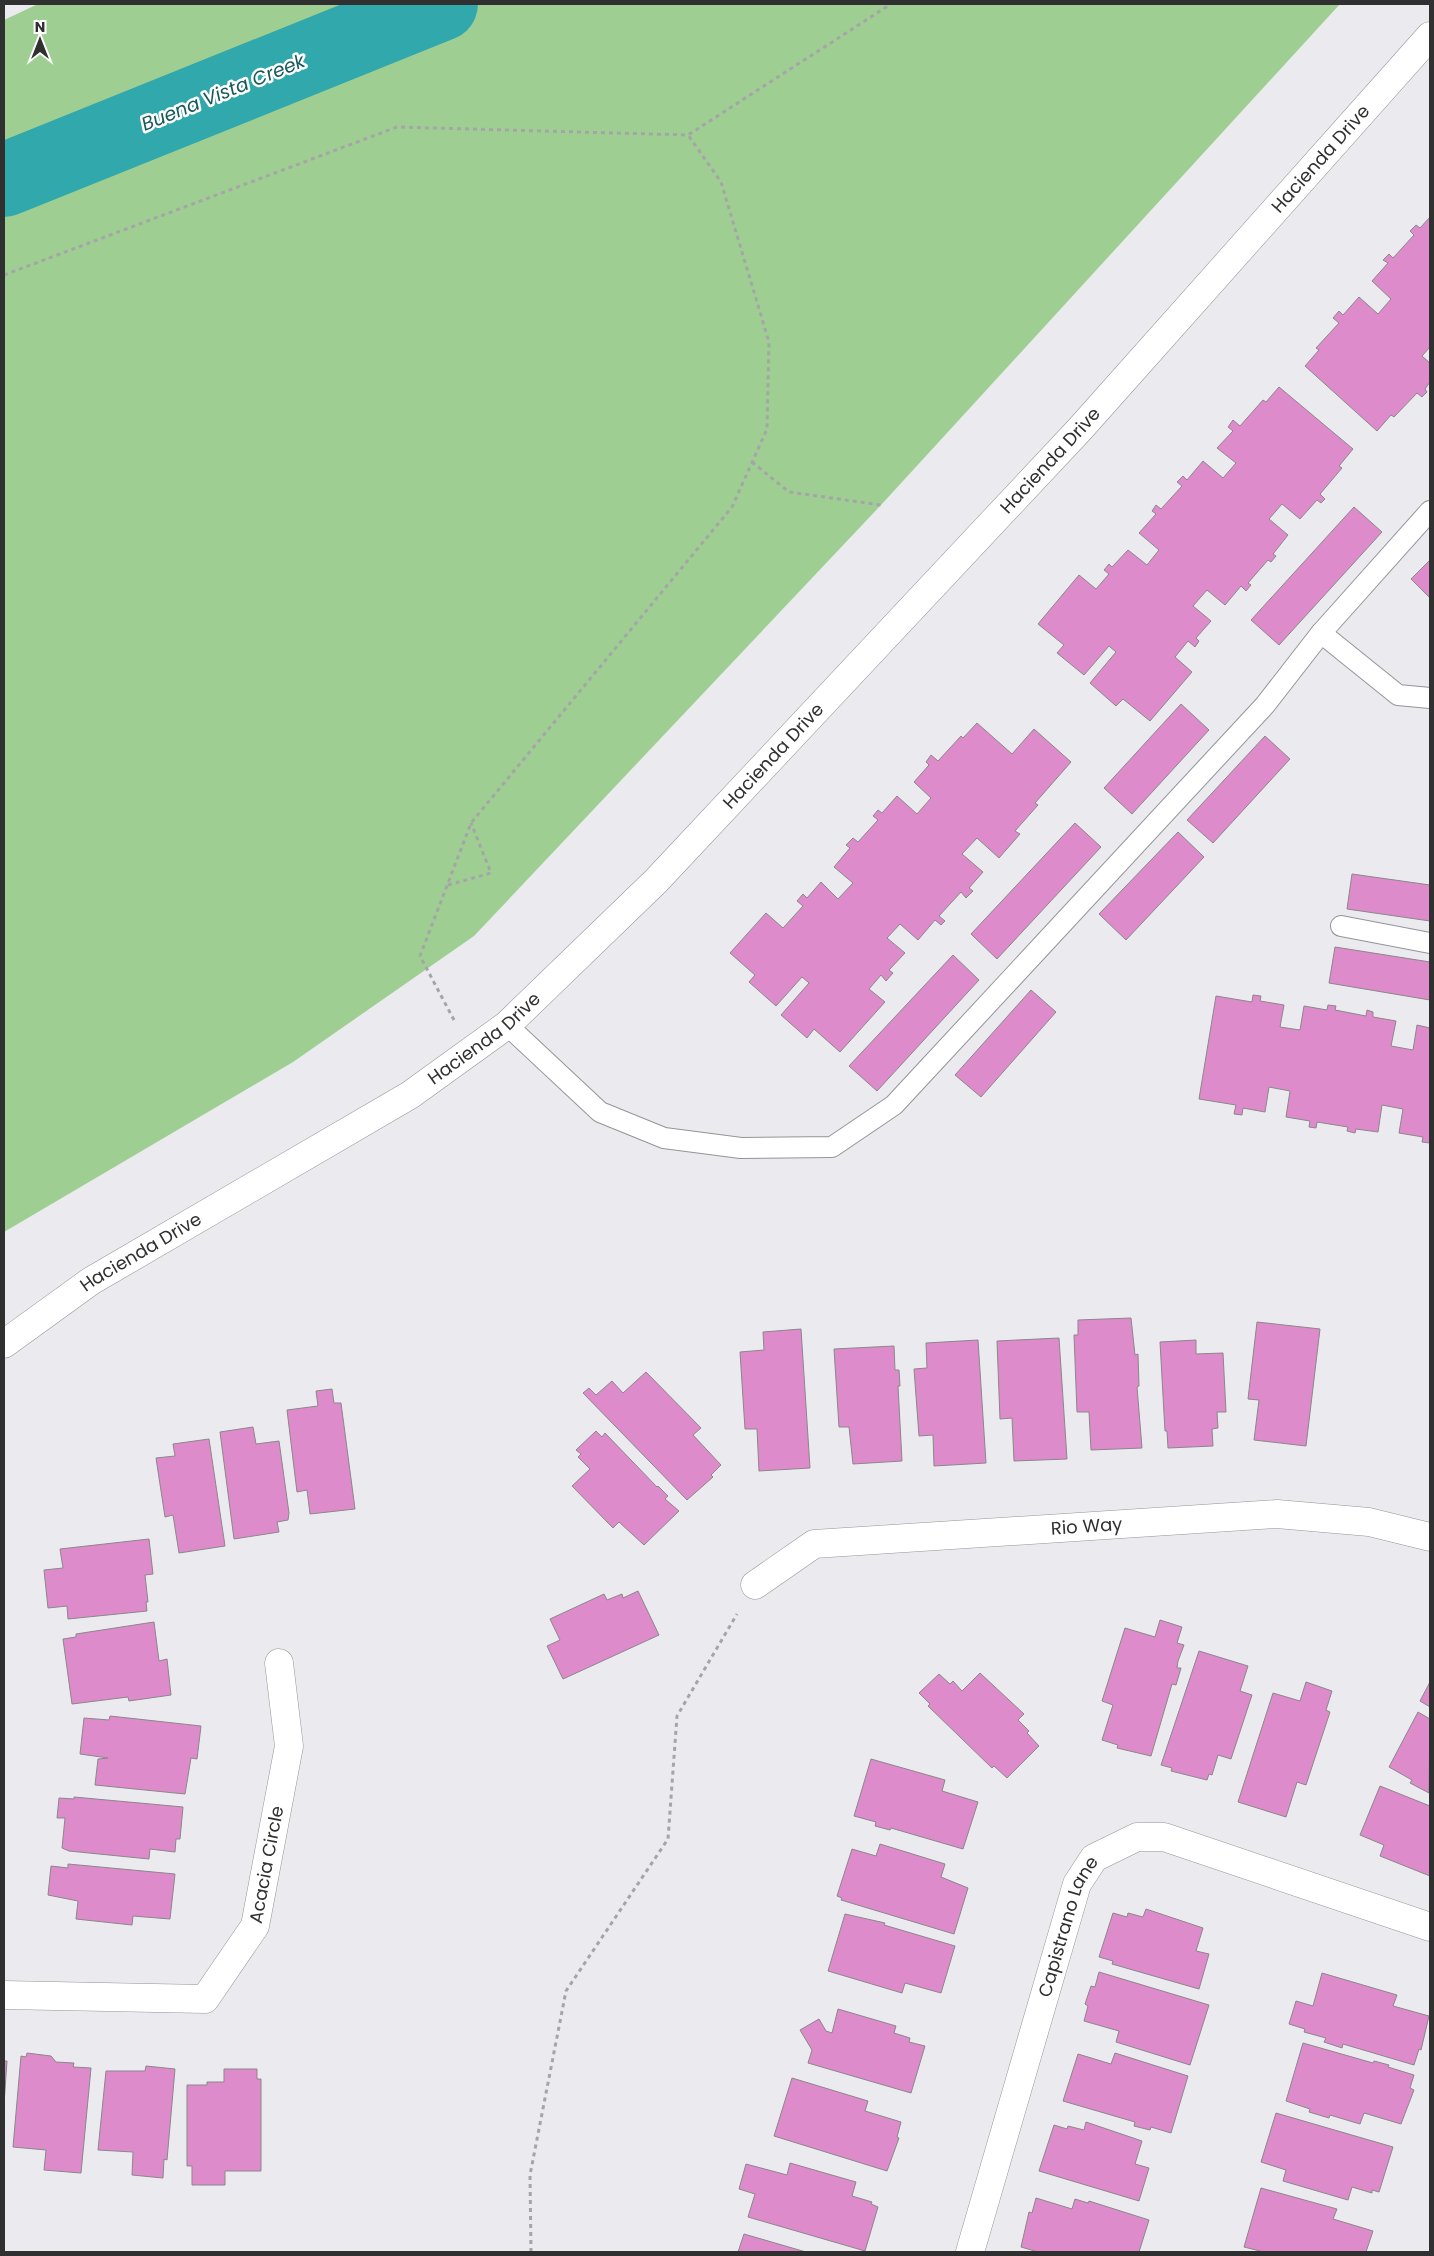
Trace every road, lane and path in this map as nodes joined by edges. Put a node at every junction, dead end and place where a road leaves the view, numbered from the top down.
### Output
1 (891, 4) edge
2 (1430, 36) edge
3 (688, 135) junction
4 (4, 275) edge
5 (752, 462) junction
6 (881, 505) dead end
7 (1430, 511) edge
8 (1321, 633) junction
9 (1430, 698) edge
10 (471, 823) junction
11 (448, 885) junction
12 (1341, 926) dead end
13 (1430, 942) edge
14 (507, 1025) junction
15 (470, 1052) junction
16 (4, 1344) edge
17 (1430, 1537) edge
18 (754, 1585) joint
19 (279, 1663) dead end
20 (1430, 1926) edge
21 (4, 1995) edge
22 (531, 2252) edge
23 (970, 2252) edge

1 - 3 path
2 - 14 street, Hacienda Drive
3 - 4 path
3 - 5 path
5 - 6 path
5 - 10 path
7 - 8 lane
8 - 9 lane
8 - 14 lane
10 - 11 path
10 - 11 path
11 - 15 path
12 - 13 lane
14 - 15 street, Hacienda Drive
15 - 16 street, Hacienda Drive
17 - 18 street, Rio Way
18 - 22 path
19 - 21 street, Acacia Circle
20 - 23 street, Capistrano Lane

